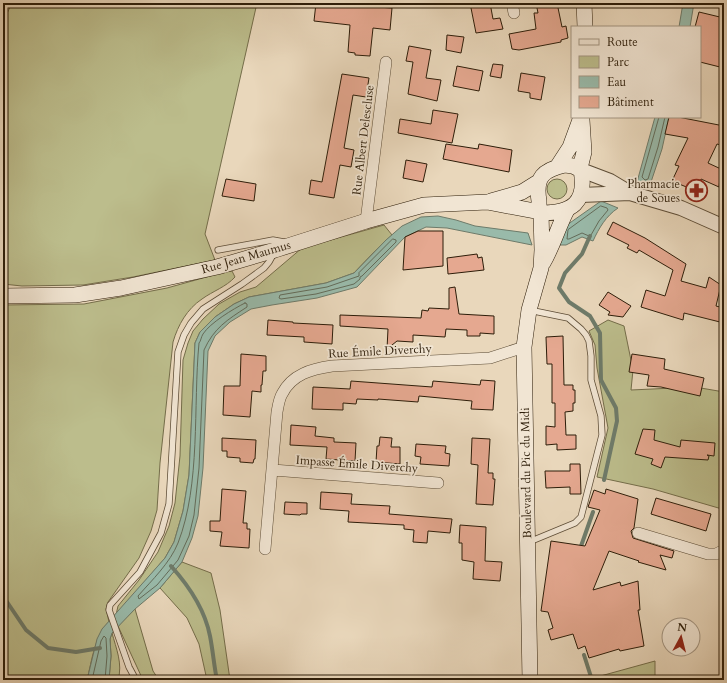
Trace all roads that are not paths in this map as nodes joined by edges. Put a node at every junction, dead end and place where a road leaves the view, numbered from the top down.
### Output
1 (584, 3) edge
2 (585, 26) edge
3 (386, 62) dead end
4 (581, 118) edge
5 (581, 118) edge
6 (557, 167) junction
7 (580, 169) junction
8 (538, 182) junction
9 (630, 193) junction
10 (581, 195) junction
11 (487, 202) junction
12 (568, 210) junction
13 (541, 213) junction
14 (366, 221) junction
15 (724, 227) edge
16 (292, 244) junction
17 (218, 250) dead end
18 (274, 250) junction
19 (541, 268) junction
20 (3, 296) edge
21 (529, 310) junction
22 (524, 347) junction
23 (273, 470) junction
24 (438, 483) dead end
25 (638, 533) dead end
26 (527, 543) junction
27 (265, 549) dead end
28 (724, 551) edge
29 (136, 680) edge
30 (530, 680) edge

1 - 2 main road
3 - 14 street, Rue Albert Delescluse
4 - 6 main road
5 - 7 main road
6 - 7 main road
6 - 8 main road
7 - 9 street
7 - 10 main road
8 - 11 main road
8 - 13 main road
9 - 10 street
9 - 15 street
10 - 12 main road
11 - 13 main road
11 - 14 main road, Rue Jean Maumus
12 - 13 main road
12 - 19 main road
13 - 19 main road
14 - 16 main road, Rue Jean Maumus
16 - 17 lane
16 - 18 main road, Rue Jean Maumus
18 - 20 main road, Rue Jean Maumus
18 - 29 lane
19 - 21 main road, Boulevard du Pic du Midi
21 - 22 main road, Boulevard du Pic du Midi
21 - 26 lane
22 - 23 street, Rue Émile Diverchy
22 - 26 main road, Boulevard du Pic du Midi
23 - 24 street, Impasse Émile Diverchy
23 - 27 street, Rue Émile Diverchy
25 - 28 street
26 - 30 main road, Boulevard du Pic du Midi

